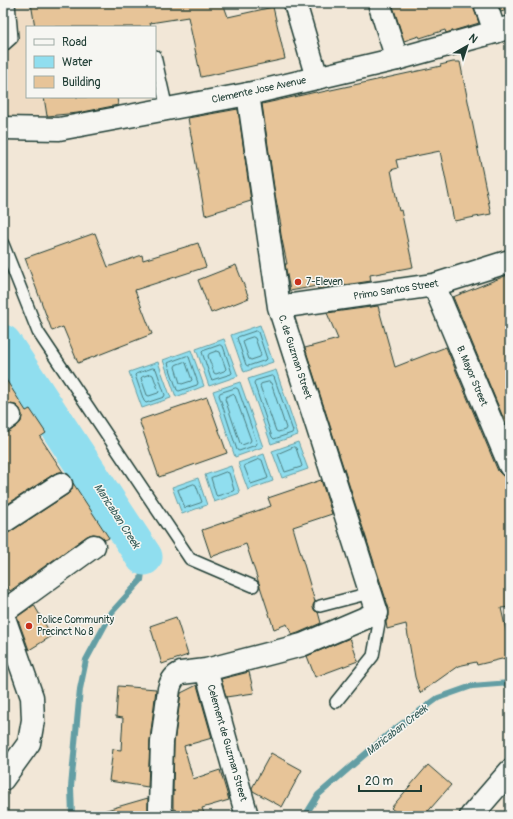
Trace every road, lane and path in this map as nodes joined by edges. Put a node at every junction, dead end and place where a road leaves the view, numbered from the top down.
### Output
1 (9, 3) edge
2 (295, 3) edge
3 (379, 3) edge
4 (485, 3) edge
5 (502, 29) edge
6 (3, 46) edge
7 (397, 59) junction
8 (156, 60) edge
9 (317, 78) junction
10 (248, 94) junction
11 (168, 109) junction
12 (3, 128) edge
13 (3, 244) edge
14 (510, 262) edge
15 (434, 285) junction
16 (279, 307) junction
17 (510, 466) edge
18 (61, 484) dead end
19 (3, 522) edge
20 (94, 546) dead end
21 (253, 586) dead end
22 (374, 603) junction
23 (320, 606) dead end
24 (3, 612) edge
25 (3, 615) edge
26 (206, 670) junction
27 (336, 702) dead end
28 (510, 771) edge
29 (3, 779) edge
30 (162, 816) edge
31 (247, 816) edge
32 (471, 816) edge

1 - 6 lane
2 - 9 street
3 - 7 street
4 - 5 street
5 - 7 street, Clemente Jose Avenue
7 - 9 street, Clemente Jose Avenue
8 - 11 lane
9 - 10 street, Clemente Jose Avenue
10 - 11 street, Clemente Jose Avenue
10 - 16 street, C. de Guzman Street
11 - 12 street, Clemente Jose Avenue
13 - 21 lane
14 - 15 street, Primo Santos Street
15 - 16 street, Primo Santos Street
15 - 17 street, B. Mayor Street
16 - 22 street, C. de Guzman Street
18 - 19 street
20 - 24 street
22 - 23 lane
22 - 26 street
22 - 27 lane
25 - 29 street
26 - 30 street
26 - 31 street, Celement de Guzman Street
28 - 32 street

